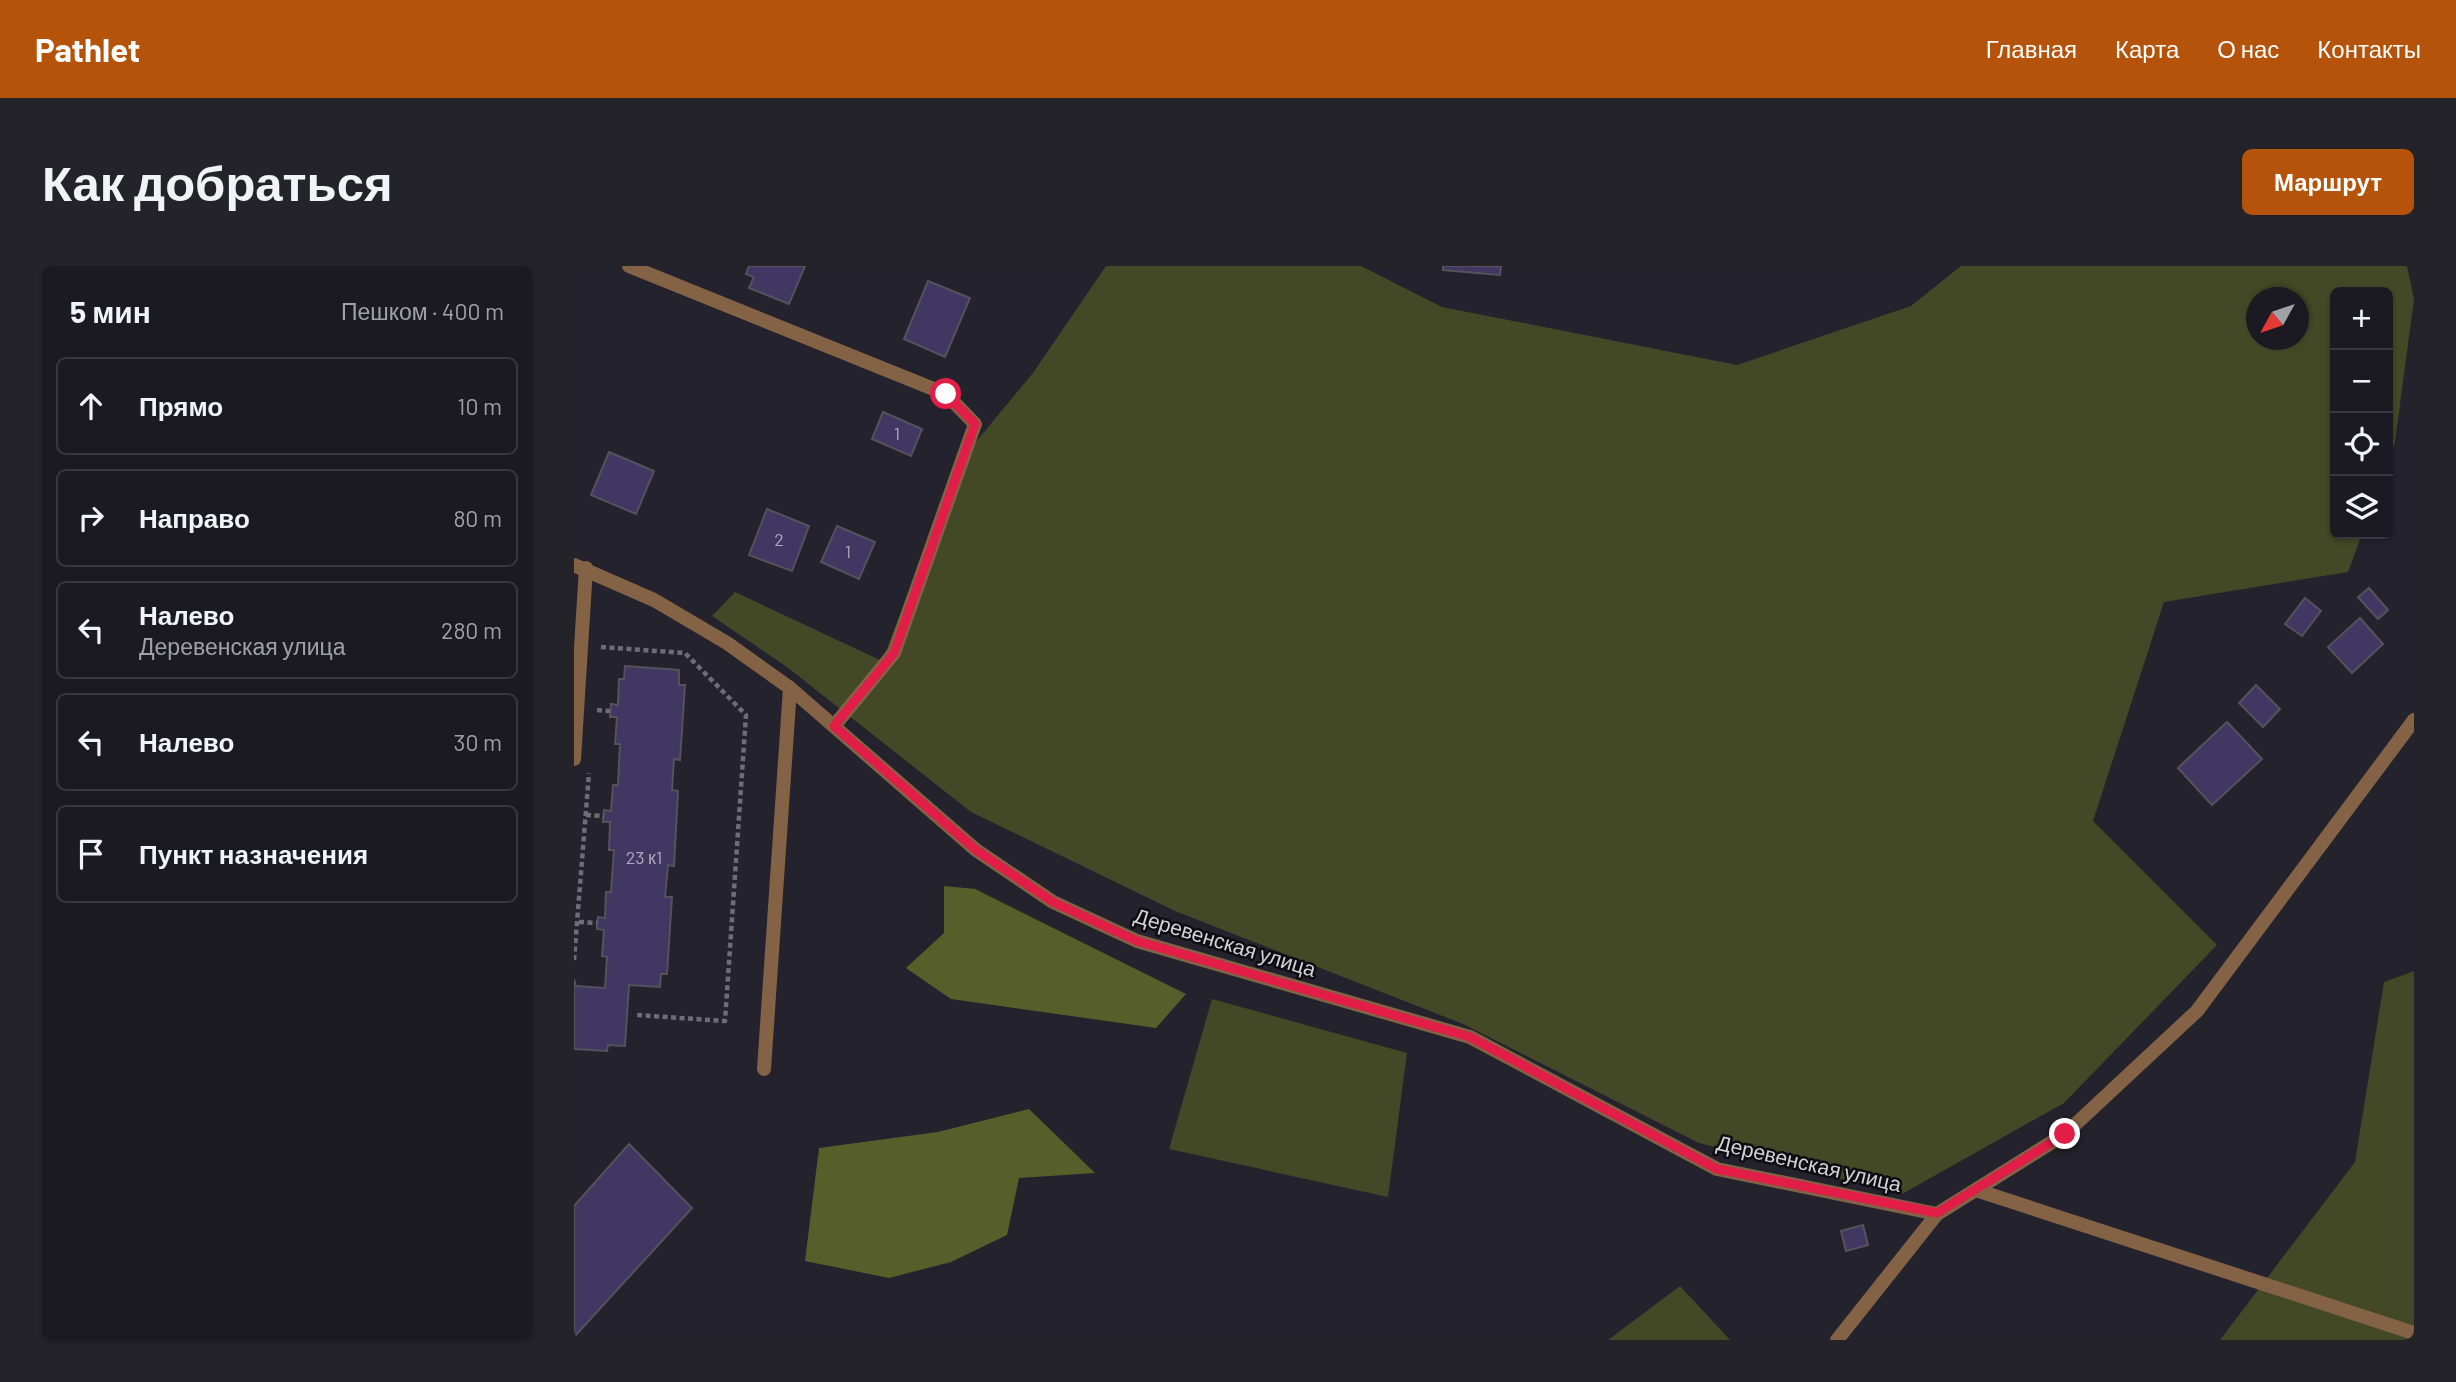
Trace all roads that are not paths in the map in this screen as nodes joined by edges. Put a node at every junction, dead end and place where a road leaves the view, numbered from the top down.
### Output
1 (629, 266) edge
2 (580, 566) edge
3 (790, 688) junction
4 (2414, 720) edge
5 (834, 726) junction
6 (574, 759) edge
7 (764, 1069) dead end
8 (1976, 1190) junction
9 (1937, 1213) junction
10 (2414, 1333) edge
11 (1836, 1340) edge

1 - 5 street
2 - 3 street, Деревенская улица
2 - 6 street
3 - 5 street, Деревенская улица
3 - 7 street
4 - 8 street
5 - 9 street, Деревенская улица
8 - 9 street
8 - 10 street
9 - 11 street

